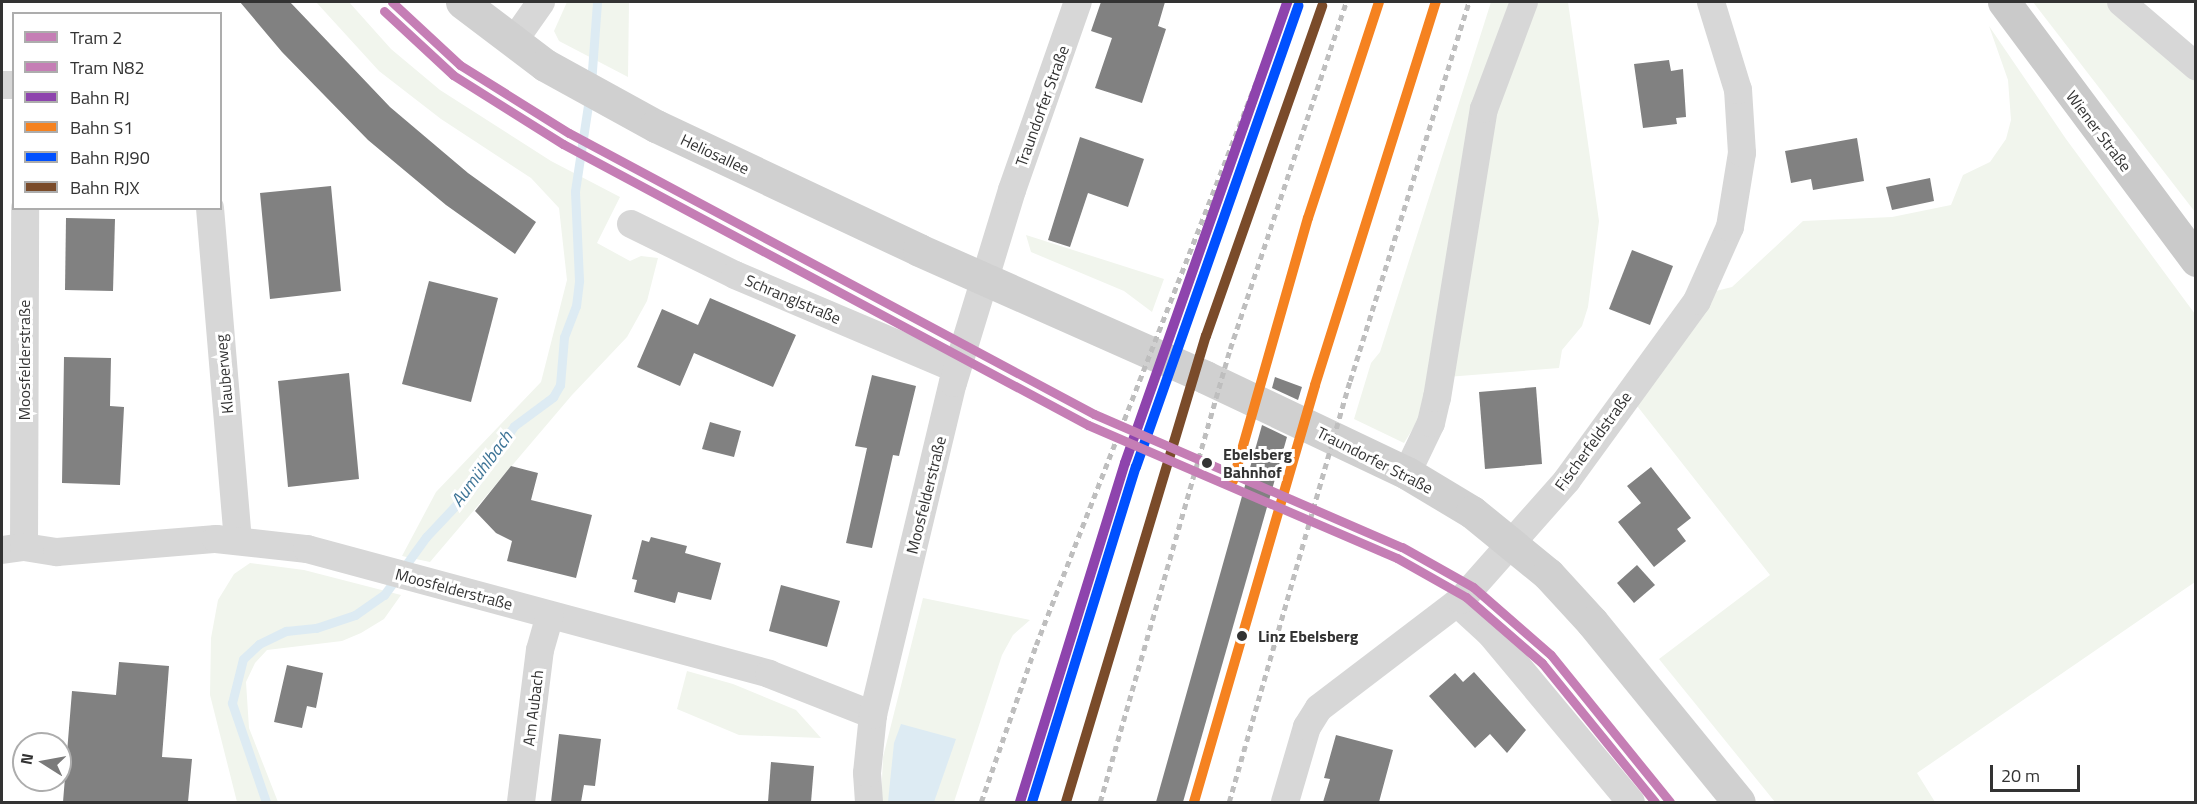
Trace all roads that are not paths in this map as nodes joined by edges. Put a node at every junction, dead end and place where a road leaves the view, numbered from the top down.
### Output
1 (462, 2) edge
2 (541, 2) edge
3 (1078, 2) edge
4 (1524, 2) edge
5 (1711, 2) edge
6 (2004, 2) edge
7 (2121, 2) edge
8 (513, 42) junction
9 (2196, 66) edge
10 (25, 210) edge
11 (210, 210) edge
12 (631, 224) dead end
13 (2196, 260) edge
14 (984, 278) junction
15 (956, 369) junction
16 (1407, 473) junction
17 (238, 539) junction
18 (1512, 542) junction
19 (13, 548) edge
20 (1457, 603) junction
21 (550, 615) junction
22 (873, 715) junction
23 (521, 802) edge
24 (869, 802) edge
25 (1285, 802) edge
26 (1631, 802) edge
27 (1739, 802) edge

1 - 8 street, Heliosallee
2 - 8 street
3 - 14 street, Traundorfer Straße
4 - 16 street
5 - 18 street, Fischerfeldstraße
6 - 13 main road, Wiener Straße
7 - 9 street
8 - 14 street, Heliosallee
10 - 19 street, Moosfelderstraße
11 - 17 street, Klauberweg
12 - 15 street, Schranglstraße
14 - 15 street, Moosfelderstraße
14 - 16 street, Traundorfer Straße
15 - 22 street, Moosfelderstraße
16 - 18 street, Traundorfer Straße
17 - 19 street, Moosfelderstraße
17 - 21 street, Moosfelderstraße
18 - 20 street, Fischerfeldstraße
18 - 27 street, Traundorfer Straße
20 - 25 street, Fischerfeldstraße
20 - 26 street
21 - 22 street, Moosfelderstraße
21 - 23 street, Am Aubach
22 - 24 street, Moosfelderstraße

